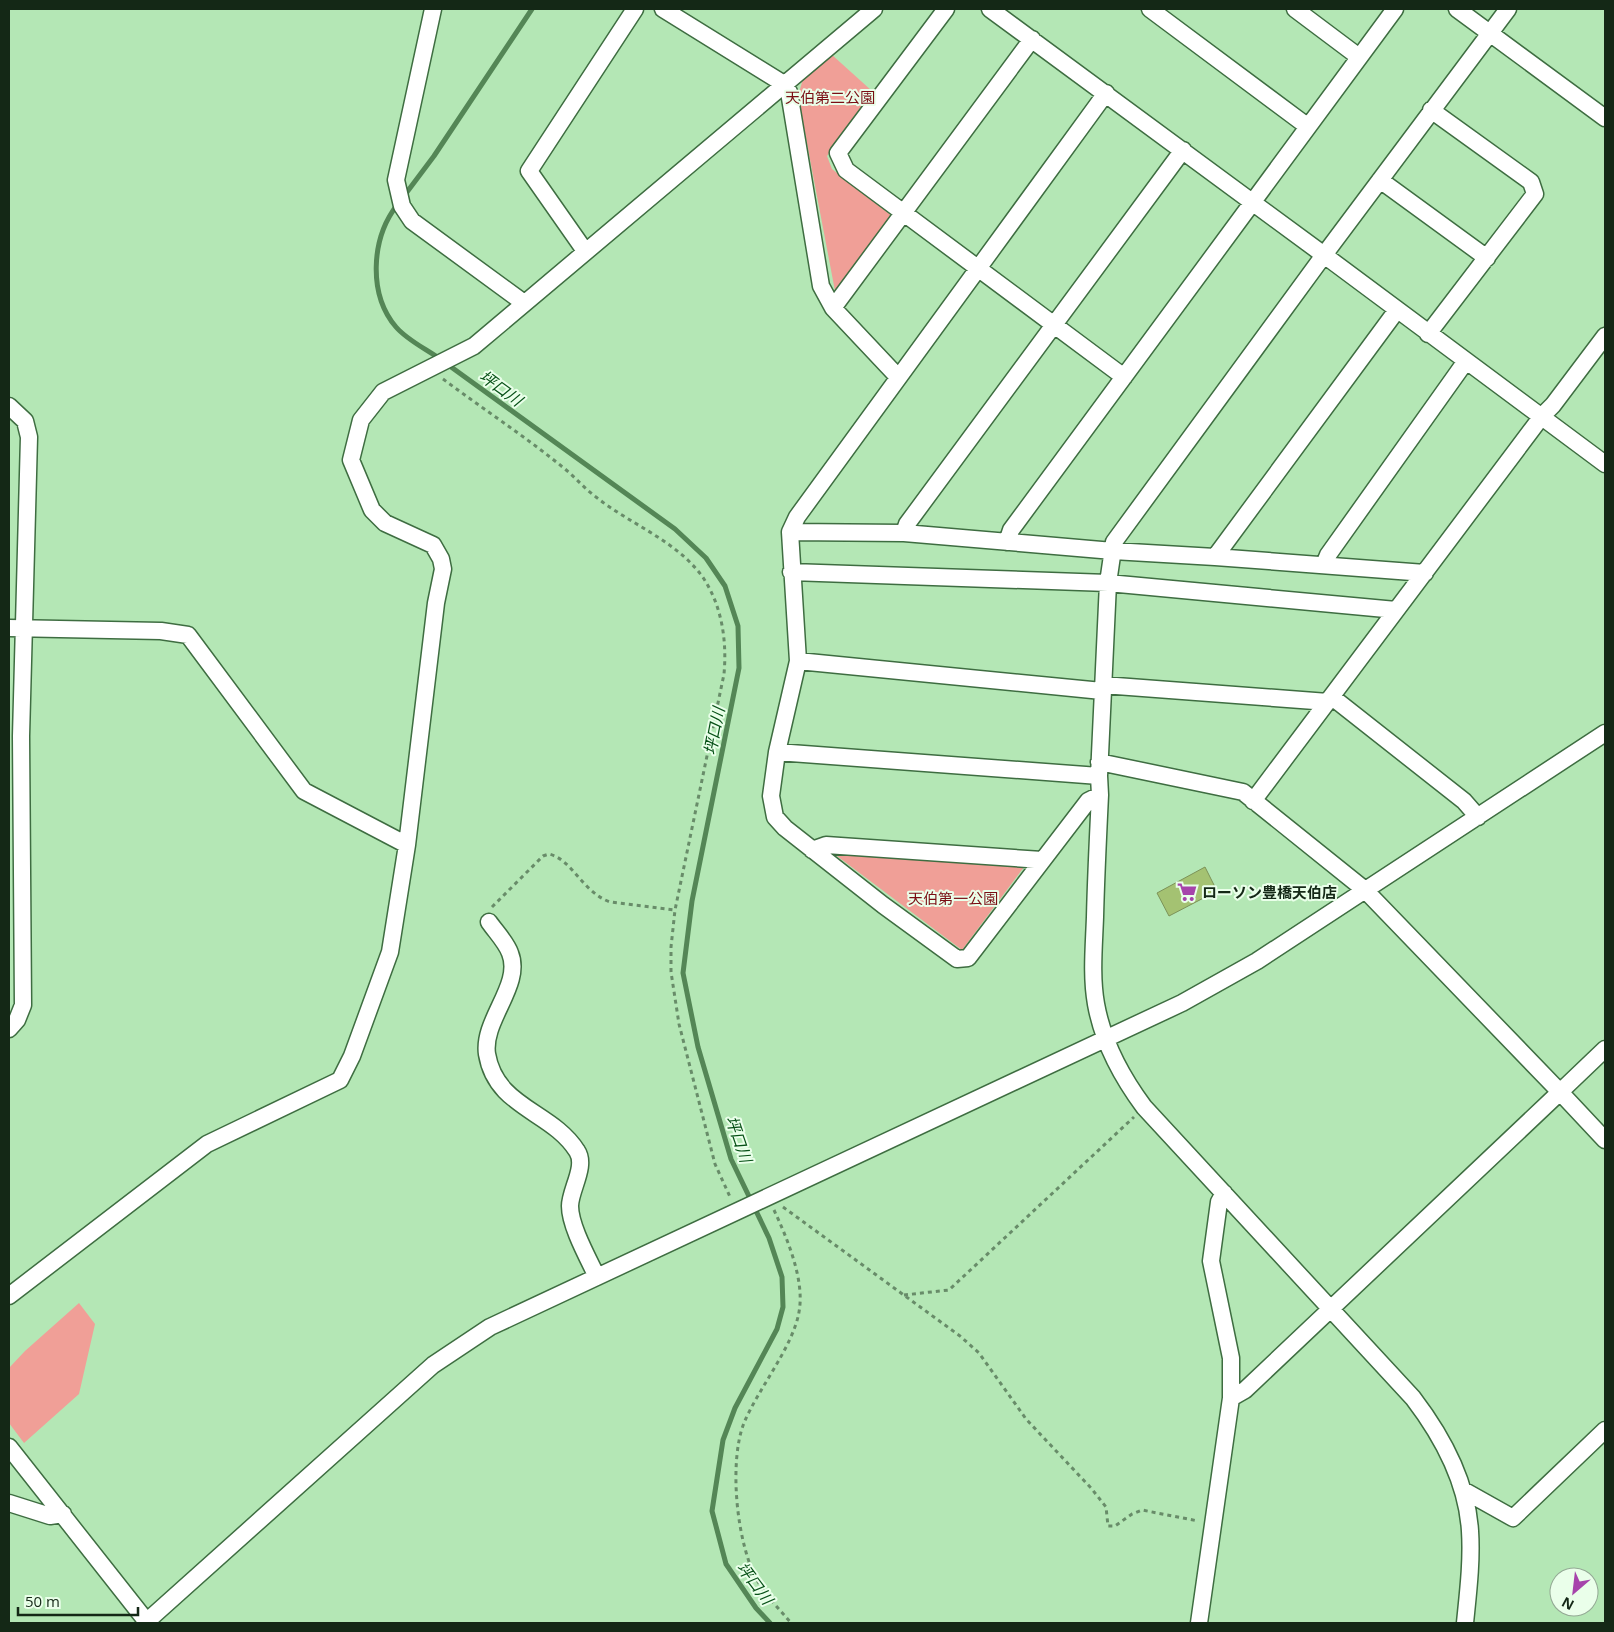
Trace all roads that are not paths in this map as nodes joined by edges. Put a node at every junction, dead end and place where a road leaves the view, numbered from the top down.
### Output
1 (635, 9) edge
2 (663, 9) edge
3 (874, 9) edge
4 (946, 9) edge
5 (990, 9) edge
6 (1150, 9) edge
7 (1295, 9) edge
8 (1395, 9) edge
9 (1457, 9) edge
10 (1508, 9) edge
11 (429, 11) edge
12 (1489, 34) junction
13 (1032, 39) junction
14 (1359, 57) junction
15 (784, 84) junction
16 (1106, 94) junction
17 (1431, 110) junction
18 (1605, 118) edge
19 (1307, 126) junction
20 (1184, 150) junction
21 (1380, 180) junction
22 (1253, 202) junction
23 (904, 214) junction
24 (585, 251) junction
25 (1324, 255) junction
26 (1487, 258) junction
27 (977, 269) junction
28 (524, 303) junction
29 (833, 308) junction
30 (1397, 310) junction
31 (1052, 324) junction
32 (1428, 334) junction
33 (1605, 336) edge
34 (1466, 361) junction
35 (898, 377) junction
36 (1124, 377) junction
37 (9, 406) edge
38 (1542, 416) junction
39 (1605, 464) edge
40 (790, 532) junction
41 (904, 533) junction
42 (1007, 542) junction
43 (1113, 551) junction
44 (1215, 556) junction
45 (1324, 565) junction
46 (791, 572) junction
47 (1425, 573) junction
48 (1108, 583) junction
49 (1396, 610) junction
50 (16, 628) edge
51 (798, 661) junction
52 (1103, 688) junction
53 (1330, 700) junction
54 (1605, 733) edge
55 (778, 752) junction
56 (1099, 769) junction
57 (1100, 795) junction
58 (1253, 801) junction
59 (1478, 817) junction
60 (407, 845) junction
61 (812, 850) junction
62 (1042, 860) junction
63 (1365, 890) junction
64 (489, 922) road end
65 (9, 1029) edge
66 (1106, 1039) junction
67 (1605, 1049) edge
68 (1560, 1092) junction
69 (1605, 1140) edge
70 (1224, 1193) junction
71 (597, 1277) junction
72 (9, 1296) edge
73 (1331, 1309) junction
74 (1231, 1398) junction
75 (1605, 1430) edge
76 (9, 1447) edge
77 (1463, 1490) junction
78 (9, 1503) edge
79 (63, 1514) junction
80 (146, 1622) edge
81 (1199, 1623) edge
82 (1465, 1623) edge

1 - 24 street
2 - 15 street
3 - 15 street
4 - 23 street
5 - 13 street
6 - 19 street
7 - 14 street
8 - 14 street
9 - 12 street
10 - 12 street
11 - 28 street
12 - 17 street
12 - 18 street
13 - 16 street
13 - 23 street
14 - 19 street
15 - 24 street
15 - 29 street
16 - 20 street
16 - 27 street
17 - 21 street
17 - 26 street
19 - 22 street
20 - 22 street
20 - 31 street
21 - 25 street
21 - 26 street
22 - 25 street
22 - 36 street
23 - 27 street
23 - 29 street
24 - 28 street
25 - 30 street
25 - 43 street
26 - 32 street
27 - 31 street
27 - 35 street
28 - 60 street
29 - 35 street
30 - 32 street
30 - 44 street
31 - 36 street
31 - 41 street
32 - 34 street
33 - 38 street
34 - 38 street
34 - 45 street
35 - 40 street
36 - 42 street
37 - 50 street
38 - 39 street
38 - 47 street
40 - 41 street
40 - 46 street
41 - 42 street
42 - 43 street
43 - 44 street
43 - 48 street
44 - 45 street
45 - 47 street
46 - 48 street
46 - 51 street
47 - 49 street
48 - 49 street
48 - 52 street
49 - 53 street
50 - 60 street
50 - 65 street
51 - 52 street
51 - 55 street
52 - 53 street
52 - 56 street
53 - 58 street
53 - 59 street
54 - 59 street
55 - 56 street
55 - 61 street
56 - 57 street
56 - 58 street
57 - 62 street
57 - 66 street
58 - 63 street
59 - 63 street
60 - 72 street
61 - 62 street
61 - 62 street
63 - 66 street
63 - 68 street
64 - 71 street
66 - 70 street
66 - 71 street
67 - 68 street
68 - 69 street
68 - 73 street
70 - 73 street
70 - 74 street
71 - 80 street
73 - 74 street
73 - 77 street
74 - 81 street
75 - 77 street
76 - 79 street
77 - 82 street
78 - 79 street
79 - 80 street

